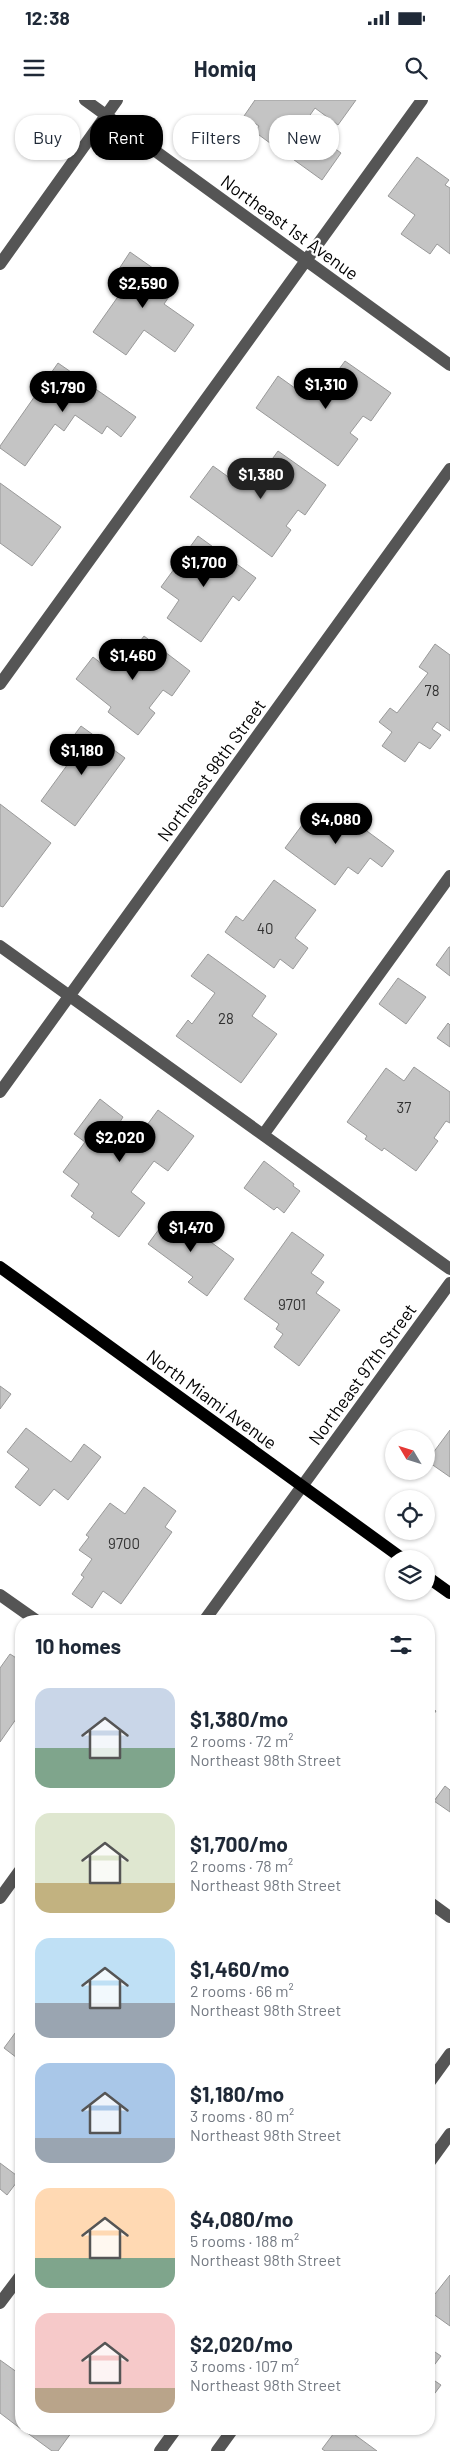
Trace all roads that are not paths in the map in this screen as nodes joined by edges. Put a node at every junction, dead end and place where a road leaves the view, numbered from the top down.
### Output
1 (85, 100) edge
2 (117, 100) edge
3 (422, 100) edge
4 (106, 115) joint
5 (90, 137) edge
6 (163, 156) edge
7 (306, 260) junction
8 (0, 264) edge
9 (450, 365) edge
10 (450, 469) edge
11 (0, 684) edge
12 (450, 876) edge
13 (0, 946) edge
14 (69, 996) junction
15 (0, 1092) edge
16 (263, 1135) junction
17 (0, 1267) edge
18 (450, 1269) edge
19 (450, 1283) edge
20 (302, 1486) junction
21 (390, 1550) edge
22 (435, 1582) edge
23 (450, 1593) edge
24 (0, 1595) edge
25 (28, 1615) edge
26 (208, 1615) edge
27 (15, 1877) edge
28 (0, 1898) edge
29 (435, 1907) edge
30 (450, 1918) edge
31 (450, 2054) edge
32 (435, 2075) edge
33 (450, 2134) edge
34 (435, 2155) edge
35 (15, 2283) edge
36 (0, 2304) edge
37 (172, 2435) edge
38 (229, 2435) edge
39 (160, 2451) edge
40 (217, 2451) edge

1 - 4 street, Northeast 1st Avenue
2 - 4 street
3 - 7 street
5 - 8 street
6 - 7 street, Northeast 1st Avenue
7 - 9 street, Northeast 1st Avenue
7 - 11 street
10 - 14 street, Northeast 98th Street
12 - 16 street
13 - 14 street
14 - 15 street, Northeast 98th Street
14 - 16 street
16 - 18 street
17 - 20 main road, North Miami Avenue
19 - 20 street, Northeast 97th Street
20 - 21 main road, North Miami Avenue
20 - 26 street, Northeast 97th Street
22 - 23 main road
24 - 25 street
27 - 28 street
29 - 30 street
31 - 32 street
33 - 34 street
35 - 36 street
37 - 39 street
38 - 40 street

